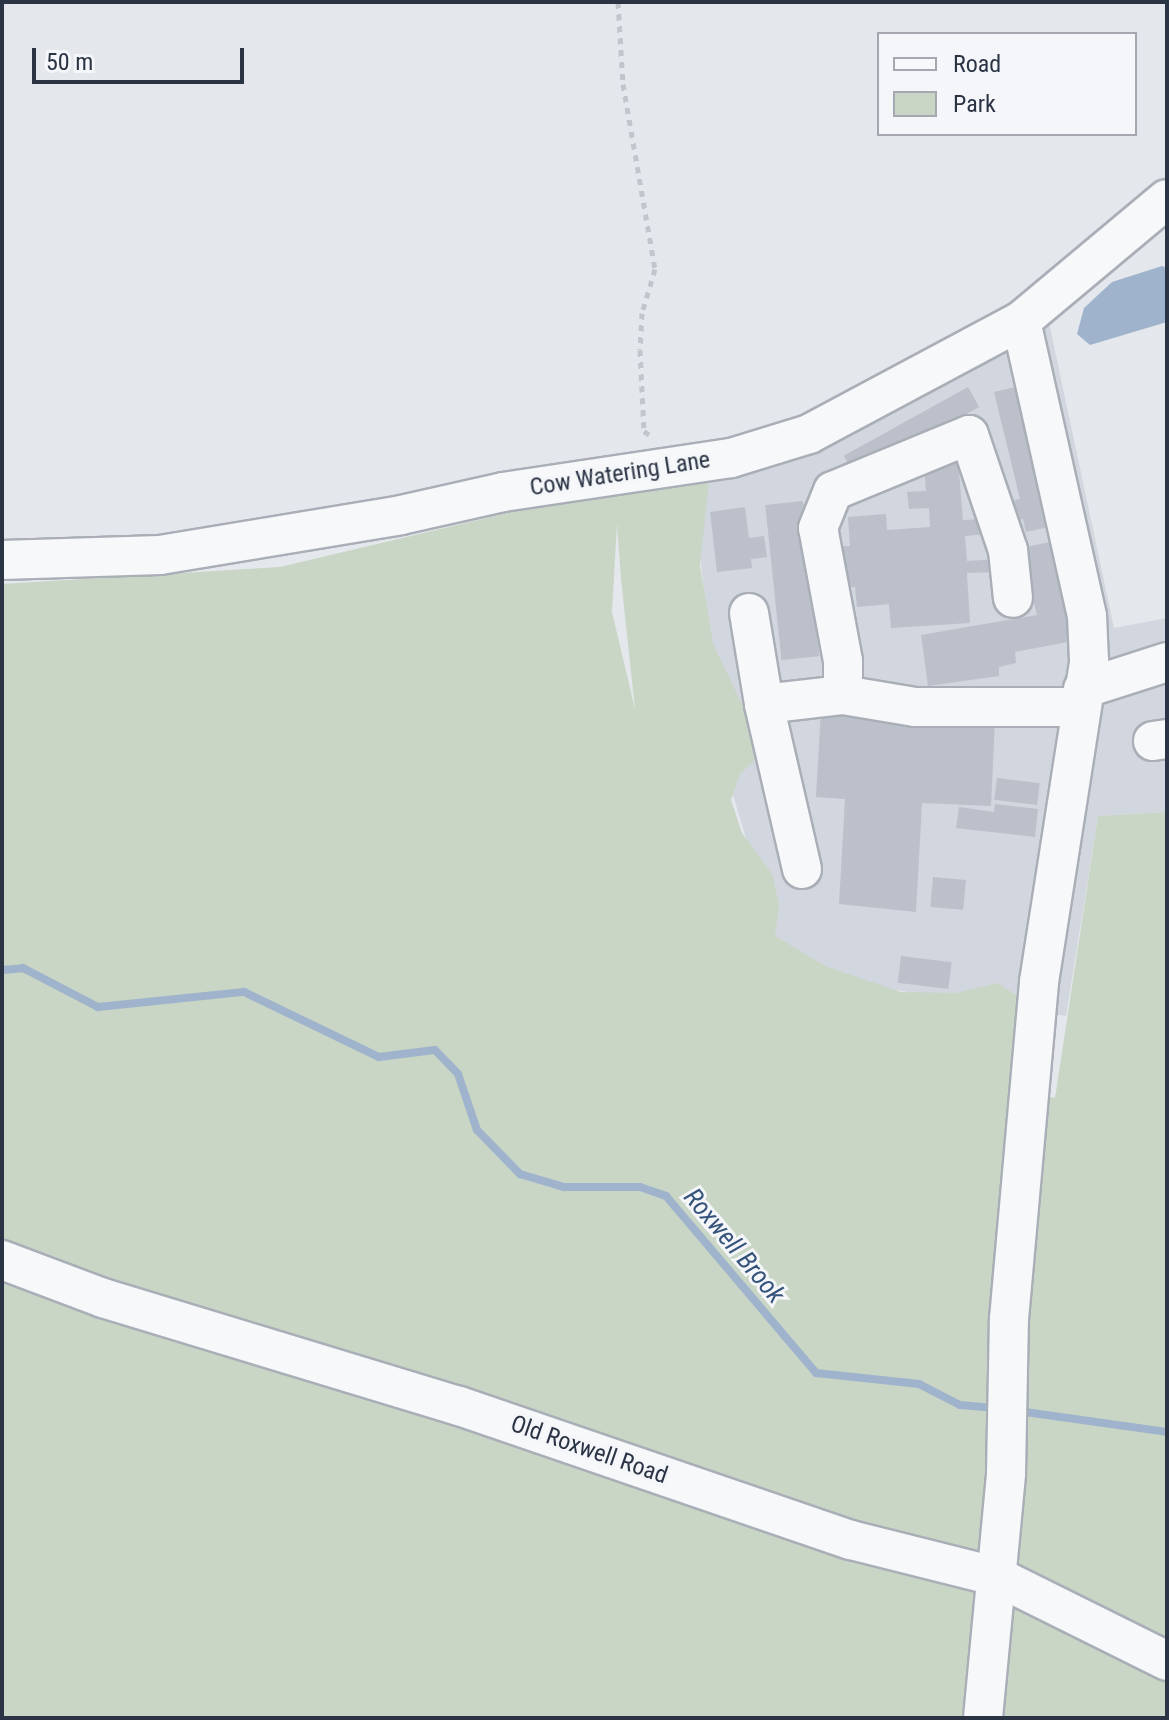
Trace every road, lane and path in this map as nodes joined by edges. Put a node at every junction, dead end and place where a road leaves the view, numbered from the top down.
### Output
1 (618, 2) edge
2 (1167, 199) edge
3 (1021, 321) junction
4 (661, 468) junction
5 (2, 560) edge
6 (1013, 598) dead end
7 (749, 613) dead end
8 (1167, 662) edge
9 (843, 695) junction
10 (1082, 698) junction
11 (764, 704) junction
12 (802, 869) dead end
13 (2, 1260) edge
14 (998, 1577) junction
15 (1167, 1661) edge
16 (983, 1718) edge

1 - 4 path
2 - 3 street, Cow Watering Lane
3 - 4 street, Cow Watering Lane
3 - 10 street
4 - 5 street, Cow Watering Lane
6 - 9 street
7 - 11 street
8 - 10 street
9 - 10 street
9 - 11 street
10 - 14 street
11 - 12 street
13 - 14 street, Old Roxwell Road
14 - 15 street, Old Roxwell Road
14 - 16 street

